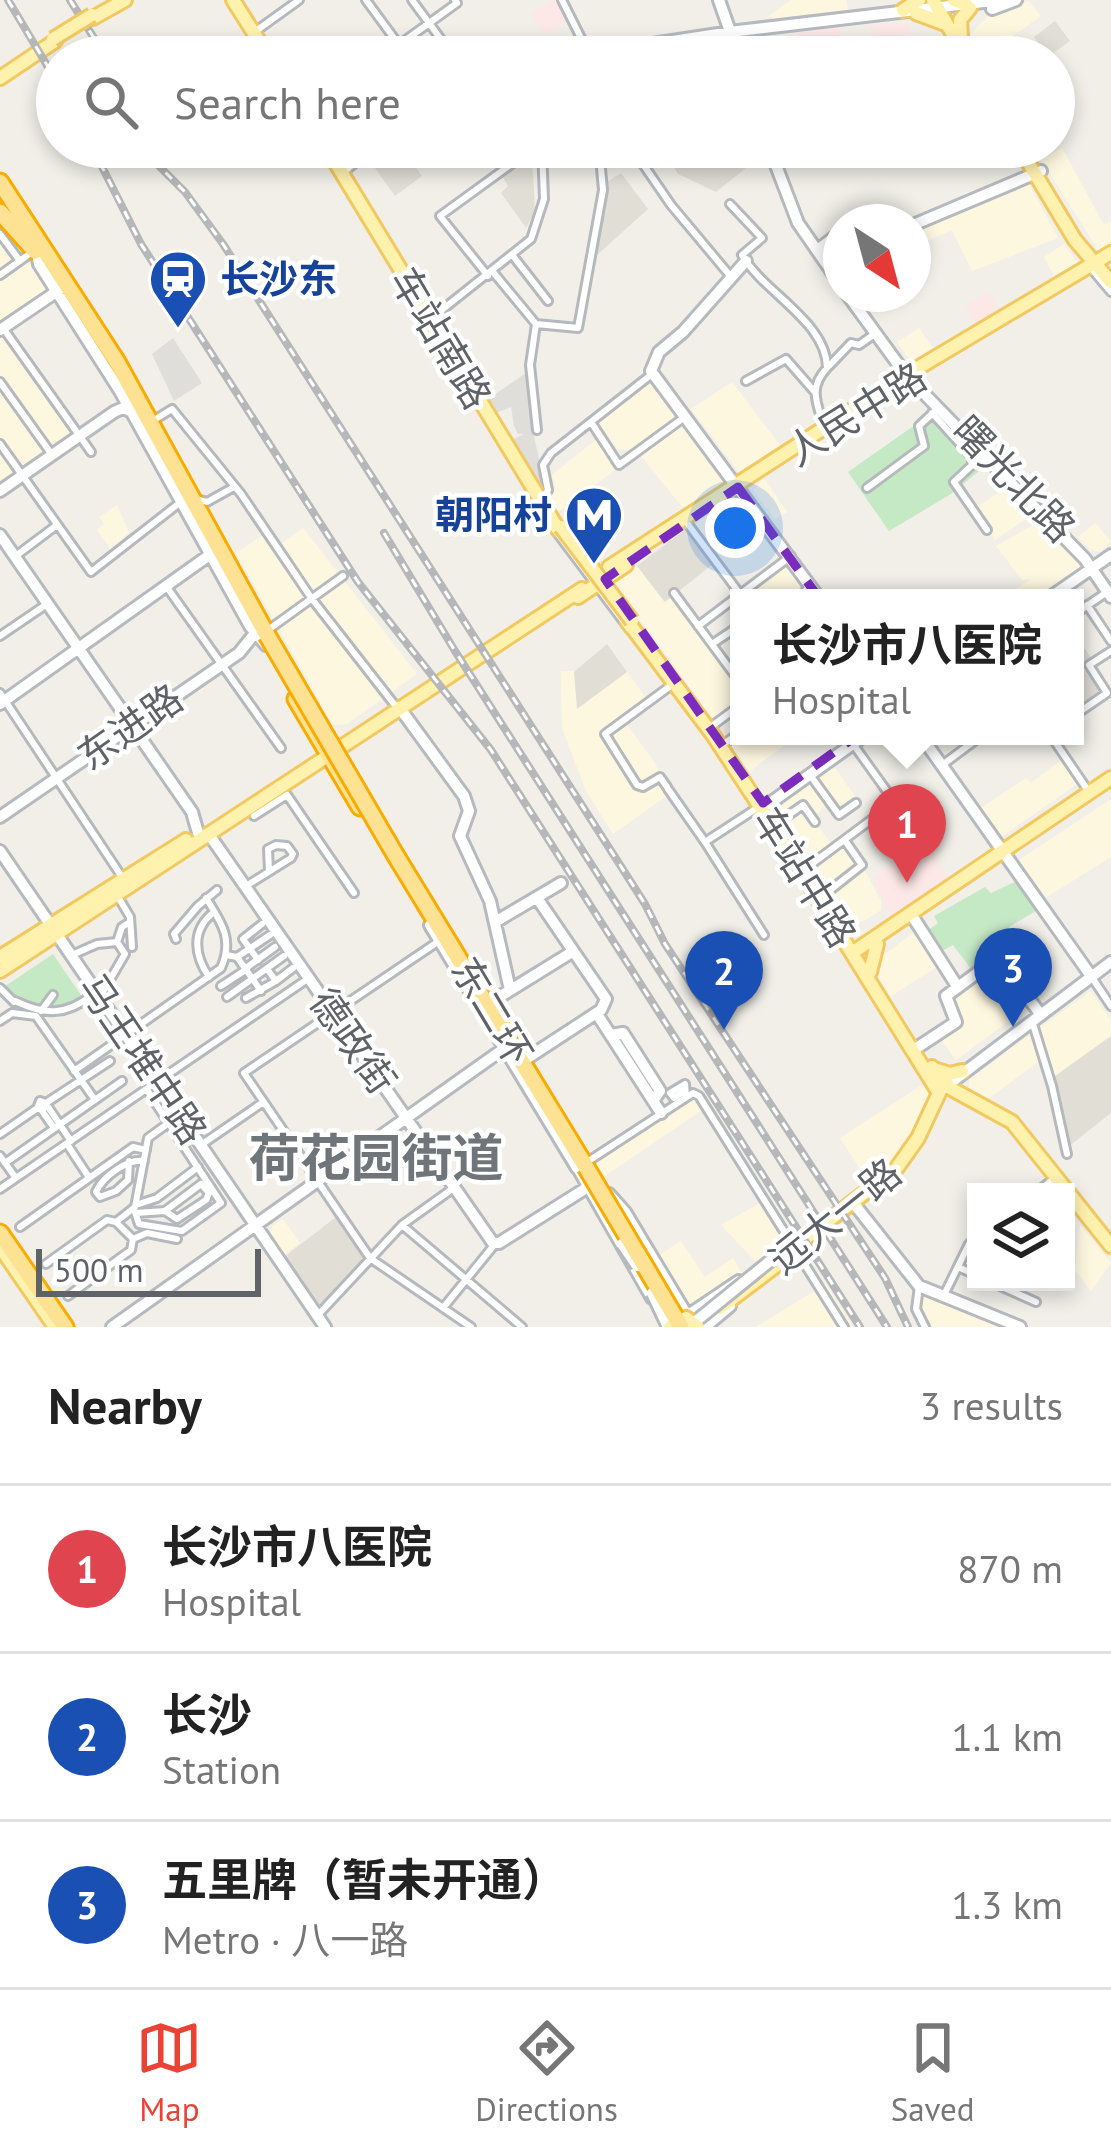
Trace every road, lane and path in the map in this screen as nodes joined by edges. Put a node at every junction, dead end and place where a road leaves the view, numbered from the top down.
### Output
1 (118, 0) edge
2 (235, 0) edge
3 (299, 0) edge
4 (366, 0) edge
5 (412, 0) edge
6 (455, 0) edge
7 (562, 0) edge
8 (723, 0) edge
9 (1003, 0) edge
10 (1016, 0) edge
11 (987, 4) edge
12 (952, 5) edge
13 (913, 8) edge
14 (430, 24) junction
15 (948, 26) junction
16 (256, 32) junction
17 (735, 34) junction
18 (60, 36) edge
19 (257, 36) edge
20 (258, 36) edge
21 (392, 36) edge
22 (412, 36) edge
23 (439, 36) edge
24 (580, 36) edge
25 (721, 36) edge
26 (723, 36) edge
27 (955, 36) edge
28 (961, 36) edge
29 (961, 36) edge
30 (36, 52) edge
31 (0, 77) edge
32 (342, 168) joint
33 (509, 168) edge
34 (541, 168) edge
35 (600, 168) edge
36 (646, 168) edge
37 (779, 168) edge
38 (779, 168) edge
39 (1036, 168) edge
40 (1038, 172) junction
41 (1, 189) edge
42 (730, 204) dead end
43 (0, 215) edge
44 (931, 217) edge
45 (0, 234) edge
46 (823, 246) edge
47 (819, 249) junction
48 (1076, 249) dead end
49 (31, 250) junction
50 (823, 255) edge
51 (513, 256) junction
52 (823, 257) edge
53 (747, 263) junction
54 (1101, 263) edge
55 (490, 274) junction
56 (0, 275) edge
57 (732, 277) junction
58 (1111, 282) edge
59 (58, 289) junction
60 (1111, 292) edge
61 (548, 302) dead end
62 (862, 312) edge
63 (863, 312) edge
64 (433, 317) junction
65 (536, 324) junction
66 (1, 328) edge
67 (876, 333) junction
68 (827, 368) junction
69 (654, 372) junction
70 (910, 376) junction
71 (746, 381) dead end
72 (0, 382) edge
73 (814, 391) junction
74 (121, 392) junction
75 (935, 410) junction
76 (132, 412) junction
77 (687, 416) junction
78 (151, 422) junction
79 (591, 422) junction
80 (824, 428) junction
81 (537, 430) dead end
82 (80, 434) junction
83 (0, 444) edge
84 (50, 452) junction
85 (91, 452) dead end
86 (727, 467) junction
87 (757, 473) junction
88 (21, 474) junction
89 (738, 485) junction
90 (234, 487) junction
91 (867, 488) dead end
92 (0, 489) edge
93 (197, 499) dead end
94 (542, 499) junction
95 (751, 500) junction
96 (182, 501) junction
97 (693, 516) junction
98 (556, 523) junction
99 (57, 524) junction
100 (987, 530) dead end
101 (0, 535) edge
102 (211, 554) junction
103 (15, 557) junction
104 (790, 557) junction
105 (1111, 557) edge
106 (1095, 568) junction
107 (344, 576) dead end
108 (596, 578) junction
109 (166, 586) junction
110 (737, 589) edge
111 (749, 589) edge
112 (811, 589) edge
113 (1065, 589) edge
114 (1110, 592) edge
115 (674, 593) dead end
116 (312, 599) junction
117 (730, 603) edge
118 (47, 604) junction
119 (1087, 605) junction
120 (1084, 607) edge
121 (698, 626) junction
122 (635, 627) junction
123 (262, 630) junction
124 (730, 632) edge
125 (0, 636) edge
126 (1111, 641) edge
127 (712, 644) junction
128 (78, 648) junction
129 (1111, 651) edge
130 (220, 666) junction
131 (730, 669) edge
132 (674, 684) junction
133 (2, 699) edge
134 (397, 706) junction
135 (1084, 709) edge
136 (730, 713) edge
137 (132, 726) junction
138 (712, 726) junction
139 (730, 740) edge
140 (724, 744) junction
141 (849, 745) edge
142 (861, 745) edge
143 (926, 745) edge
144 (926, 745) edge
145 (970, 745) edge
146 (1057, 745) edge
147 (281, 748) dead end
148 (330, 749) junction
149 (941, 766) junction
150 (809, 774) junction
151 (1111, 778) edge
152 (55, 779) junction
153 (1111, 787) edge
154 (1089, 792) junction
155 (895, 802) junction
156 (856, 803) dead end
157 (763, 805) junction
158 (254, 816) dead end
159 (0, 817) edge
160 (815, 822) dead end
161 (777, 823) junction
162 (198, 836) junction
163 (705, 842) junction
164 (846, 842) dead end
165 (897, 842) dead end
166 (0, 851) edge
167 (1004, 855) junction
168 (397, 860) junction
169 (0, 861) edge
170 (805, 869) junction
171 (268, 872) junction
172 (122, 877) junction
173 (561, 883) dead end
174 (246, 886) junction
175 (413, 887) junction
176 (217, 890) dead end
177 (354, 893) dead end
178 (117, 895) junction
179 (206, 898) junction
180 (537, 898) junction
181 (821, 898) junction
182 (98, 902) dead end
183 (214, 912) junction
184 (913, 916) junction
185 (73, 918) junction
186 (130, 922) junction
187 (495, 922) junction
188 (262, 924) dead end
189 (844, 930) junction
190 (52, 931) junction
191 (270, 935) dead end
192 (764, 935) dead end
193 (176, 939) dead end
194 (439, 941) junction
195 (876, 941) junction
196 (117, 942) junction
197 (39, 946) junction
198 (132, 947) dead end
199 (275, 947) dead end
200 (250, 949) junction
201 (572, 952) junction
202 (67, 953) junction
203 (856, 954) junction
204 (226, 955) junction
205 (284, 956) dead end
206 (0, 957) edge
207 (237, 957) junction
208 (259, 959) junction
209 (1111, 965) edge
210 (268, 968) junction
211 (293, 968) dead end
212 (246, 969) junction
213 (0, 971) edge
214 (870, 972) junction
215 (209, 977) junction
216 (1092, 978) junction
217 (254, 979) junction
218 (309, 979) junction
219 (276, 981) junction
220 (221, 986) dead end
221 (957, 986) junction
222 (0, 988) edge
223 (509, 990) junction
224 (262, 991) junction
225 (879, 991) junction
226 (53, 995) dead end
227 (96, 996) junction
228 (226, 997) dead end
229 (246, 998) dead end
230 (15, 1001) junction
231 (491, 1002) junction
232 (1111, 1006) edge
233 (41, 1012) junction
234 (333, 1012) junction
235 (12, 1013) junction
236 (596, 1014) junction
237 (1037, 1019) junction
238 (0, 1021) edge
239 (123, 1036) junction
240 (918, 1047) junction
241 (508, 1052) junction
242 (110, 1061) dead end
243 (74, 1071) junction
244 (963, 1072) junction
245 (81, 1081) junction
246 (122, 1081) dead end
247 (153, 1086) junction
248 (946, 1087) junction
249 (95, 1100) junction
250 (262, 1103) junction
251 (43, 1106) junction
252 (661, 1113) junction
253 (407, 1119) junction
254 (170, 1122) junction
255 (57, 1126) junction
256 (0, 1134) edge
257 (69, 1143) junction
258 (201, 1145) junction
259 (573, 1149) junction
260 (146, 1150) junction
261 (1066, 1154) dead end
262 (3, 1159) edge
263 (144, 1160) junction
264 (129, 1161) junction
265 (199, 1166) junction
266 (583, 1167) junction
267 (89, 1177) junction
268 (16, 1178) junction
269 (1056, 1183) edge
270 (318, 1185) junction
271 (455, 1186) junction
272 (588, 1187) junction
273 (0, 1189) edge
274 (855, 1205) junction
275 (1075, 1206) edge
276 (1075, 1206) edge
277 (135, 1210) junction
278 (165, 1211) junction
279 (116, 1222) junction
280 (402, 1225) junction
281 (20, 1227) dead end
282 (255, 1230) junction
283 (0, 1236) edge
284 (133, 1239) junction
285 (177, 1239) dead end
286 (497, 1244) junction
287 (1110, 1249) edge
288 (791, 1251) junction
289 (967, 1253) edge
290 (370, 1258) junction
291 (46, 1264) dead end
292 (958, 1267) junction
293 (967, 1271) edge
294 (467, 1280) junction
295 (919, 1286) junction
296 (1010, 1291) edge
297 (944, 1295) junction
298 (68, 1296) dead end
299 (1036, 1303) dead end
300 (443, 1308) junction
301 (319, 1322) edge
302 (687, 1325) edge
303 (62, 1327) edge
304 (116, 1327) edge
305 (471, 1327) edge
306 (522, 1327) edge
307 (844, 1327) edge
308 (925, 1327) edge
309 (1020, 1327) edge

1 - 18 main road, bridge
2 - 16 main road
2 - 19 main road
3 - 16 street
4 - 21 street
5 - 14 street
6 - 14 street
7 - 24 street
8 - 17 street
9 - 11 street
10 - 12 street
11 - 12 street
12 - 13 street
12 - 15 main road
12 - 28 main road
12 - 29 main road
13 - 15 main road
13 - 17 street
14 - 22 street
14 - 23 street
15 - 27 main road
16 - 20 main road
17 - 25 street
17 - 26 street
30 - 31 main road, bridge
32 - 64 main road, 车站南路
32 - 98 main road, 车站南路
33 - 55 street
34 - 51 street
35 - 65 street
36 - 57 street
37 - 47 street
38 - 52 street
39 - 40 main road
40 - 44 street
40 - 54 main road
41 - 49 highway
42 - 53 street
43 - 49 highway
45 - 49 street
46 - 47 street
47 - 50 street
48 - 54 street
49 - 56 street
49 - 59 highway
49 - 78 highway
51 - 55 street
51 - 61 street
53 - 57 street
53 - 68 street
54 - 58 main road
54 - 60 street
54 - 70 main road, 人民中路
55 - 64 street
55 - 65 street
57 - 69 street
59 - 66 street
59 - 74 street
59 - 123 highway
62 - 67 street
63 - 70 street
64 - 94 main road, 车站南路
65 - 81 street
66 - 82 street
67 - 68 street
67 - 70 street
68 - 73 street
69 - 77 street
69 - 79 street
70 - 75 street, 曙光北路
70 - 80 main road, 人民中路
70 - 87 main road, 人民中路
70 - 106 street, 曙光北路
71 - 73 street
72 - 84 street
73 - 80 street
74 - 76 street
74 - 82 street
75 - 91 street
75 - 100 street
75 - 106 street, 曙光北路
76 - 82 street
76 - 96 street
77 - 79 street
77 - 86 street
77 - 89 street
78 - 90 street
78 - 123 highway
79 - 94 street
80 - 87 main road, 人民中路
82 - 84 street
82 - 85 street
82 - 88 street
83 - 88 street
84 - 88 street
86 - 87 street
86 - 89 street
87 - 89 main road, 人民中路
87 - 95 street
88 - 92 street
88 - 99 street
89 - 95 street
89 - 97 main road, 人民中路
89 - 104 street
90 - 93 street
90 - 116 street
94 - 98 main road, 车站南路
95 - 104 street
96 - 99 street
96 - 102 street
97 - 108 main road, 人民中路
97 - 110 street
98 - 108 street
98 - 122 main road, bridge
99 - 103 street
101 - 103 street, 德政街
102 - 109 street
102 - 123 street
103 - 118 street, 德政街
104 - 111 street
104 - 112 street
105 - 106 street
106 - 113 street
106 - 114 street, 曙光北路
107 - 116 street
108 - 122 street
108 - 134 main road, 人民中路
109 - 128 street
109 - 130 street
114 - 119 street
115 - 121 street
116 - 123 street
116 - 134 street
117 - 121 street
118 - 125 street
118 - 128 street, 德政街
119 - 120 street
119 - 126 street
121 - 127 street
122 - 132 main road, 车站中路
122 - 138 main road, 车站中路
123 - 130 street, 东进路
123 - 148 highway
123 - 168 highway, bridge
124 - 127 street
127 - 131 street
128 - 133 street
128 - 137 street, 德政街
129 - 135 street
130 - 137 street, 东进路
130 - 147 street
132 - 157 main road, 车站中路
132 - 163 street
133 - 152 street
134 - 148 main road
134 - 187 street
136 - 138 street
137 - 152 street, 东进路
137 - 162 street, 德政街
138 - 140 main road, 车站中路
139 - 140 street
140 - 157 main road, 车站中路
141 - 150 street
142 - 155 street
143 - 149 street
144 - 167 street
145 - 149 street
146 - 154 street
148 - 162 main road
148 - 168 highway
149 - 167 street
150 - 156 street
150 - 157 street
151 - 154 main road
152 - 159 street, 东进路
152 - 172 street
153 - 167 main road
154 - 167 main road
155 - 165 street
155 - 170 street
157 - 161 main road, 车站中路
157 - 163 street
157 - 181 main road, 车站中路
158 - 177 street
160 - 161 street
161 - 170 main road, 车站中路
162 - 172 main road
162 - 174 street, 德政街
162 - 178 main road
162 - 182 main road
163 - 192 street
164 - 181 street
166 - 190 street, 马王堆中路
167 - 184 main road
167 - 216 street
168 - 175 highway, 东二环
168 - 194 street
168 - 231 street
169 - 190 street, 马王堆中路
170 - 181 main road, 车站中路
171 - 171 street
171 - 174 street
172 - 185 main road
173 - 180 street
174 - 218 street, 德政街
175 - 241 highway, 东二环
175 - 259 highway, 东二环
176 - 179 street
178 - 185 main road
178 - 186 street
179 - 183 street
179 - 193 street
180 - 187 street
180 - 201 street
181 - 189 main road, 车站中路
181 - 203 main road, 车站中路
183 - 204 street
183 - 215 street
184 - 195 main road
184 - 221 street
185 - 190 main road
186 - 196 street
186 - 198 street
187 - 223 street
188 - 200 street
189 - 195 main road
189 - 203 main road, 车站中路
190 - 197 main road
190 - 202 street, 马王堆中路
190 - 206 main road
191 - 200 street
194 - 234 street
194 - 241 street
195 - 203 main road
195 - 214 main road
196 - 202 street
196 - 227 street
197 - 202 street
197 - 213 main road
199 - 208 street
200 - 207 street
200 - 208 street
201 - 223 street
201 - 236 street
202 - 227 street, 马王堆中路
203 - 214 main road, 车站中路
203 - 225 main road, 车站中路
204 - 207 street
204 - 215 street
205 - 210 street
207 - 212 street
208 - 210 street
208 - 212 street
209 - 216 street
210 - 217 street
210 - 219 street
211 - 219 street
212 - 217 street
212 - 220 street
214 - 225 main road, 车站中路
215 - 239 street
216 - 232 street
216 - 237 street
217 - 224 street
217 - 228 street
218 - 234 street, 德政街
218 - 247 street
219 - 224 street
221 - 237 street
221 - 240 street
222 - 230 street
223 - 231 street
224 - 229 street
225 - 240 main road, 车站中路
225 - 248 main road, 车站中路
226 - 233 street
227 - 233 street
227 - 239 street, 马王堆中路
230 - 233 street
230 - 235 street
231 - 241 street
234 - 250 street
234 - 253 street, 德政街
235 - 238 street
235 - 243 street
236 - 241 street
236 - 252 street
237 - 244 street
237 - 261 street
239 - 243 street
239 - 247 street, 马王堆中路
240 - 248 main road, 车站中路
241 - 253 street
241 - 259 highway, 东二环
241 - 266 street
242 - 245 street
243 - 245 street
244 - 248 main road
244 - 248 main road
245 - 249 street
245 - 251 street
246 - 249 street
247 - 254 street
247 - 257 street
247 - 258 street, 马王堆中路
247 - 282 street, 马王堆中路
248 - 269 main road
248 - 274 main road, 远大一路
248 - 288 main road, 远大一路
249 - 255 street
250 - 258 street
250 - 270 street
251 - 255 street
251 - 256 street
252 - 266 street
252 - 288 street
253 - 270 street
253 - 271 street, 德政街
254 - 260 street
254 - 265 street
255 - 257 street
255 - 262 street
257 - 267 street
257 - 268 street
258 - 282 street, 马王堆中路
259 - 266 highway, 东二环
260 - 263 street
260 - 267 street
262 - 268 street
263 - 264 street
263 - 277 street
264 - 264 street
265 - 277 street
265 - 277 street
266 - 272 street
266 - 302 highway, 东二环, bridge
266 - 302 street, bridge
267 - 281 street
268 - 273 street
270 - 282 street
270 - 290 street
271 - 280 street
271 - 286 street, 德政街
272 - 286 street
272 - 302 street, bridge
274 - 288 main road, 远大一路
274 - 295 street
275 - 287 main road
276 - 287 main road
277 - 278 street
277 - 279 street
278 - 278 street
279 - 284 street
279 - 291 street
280 - 290 street
280 - 294 street
282 - 301 street, 马王堆中路
282 - 304 street
283 - 303 highway
284 - 285 street
284 - 298 street
286 - 294 street
288 - 302 main road, 远大一路, bridge
288 - 307 street
289 - 292 street
290 - 300 street
290 - 301 street
292 - 293 street
292 - 297 street
294 - 300 street
294 - 306 street
295 - 297 street
295 - 308 street
296 - 299 street
297 - 309 street
300 - 305 street

